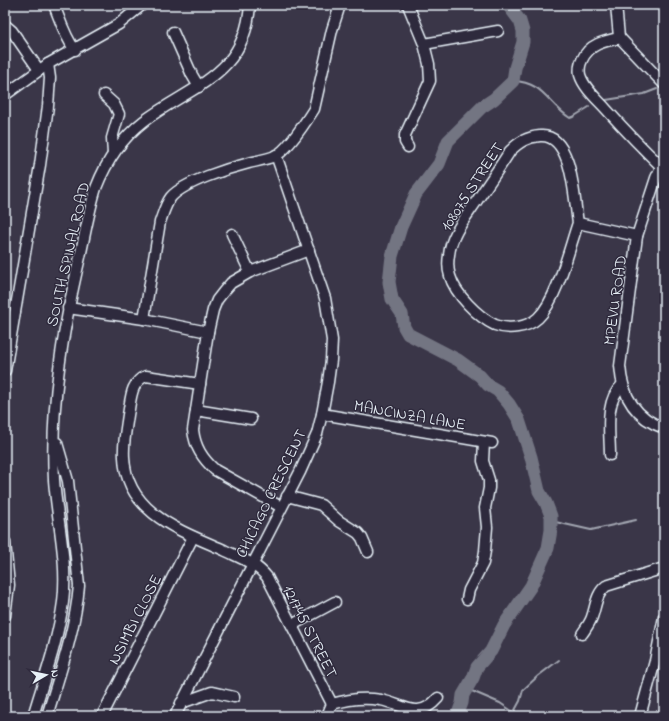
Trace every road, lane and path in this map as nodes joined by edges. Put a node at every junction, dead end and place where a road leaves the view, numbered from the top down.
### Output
1 (54, 5) edge
2 (142, 5) edge
3 (250, 5) edge
4 (340, 5) edge
5 (408, 5) edge
6 (616, 5) edge
7 (5, 24) edge
8 (498, 31) dead end
9 (173, 32) dead end
10 (620, 38) junction
11 (424, 44) junction
12 (75, 50) junction
13 (48, 64) junction
14 (39, 70) junction
15 (664, 84) edge
16 (199, 87) junction
17 (5, 95) edge
18 (104, 95) dead end
19 (408, 147) dead end
20 (113, 154) junction
21 (276, 156) junction
22 (663, 163) edge
23 (578, 223) junction
24 (232, 234) dead end
25 (637, 236) junction
26 (309, 250) junction
27 (250, 272) junction
28 (68, 308) junction
29 (144, 318) junction
30 (208, 332) junction
31 (5, 371) edge
32 (200, 384) junction
33 (622, 385) junction
34 (196, 410) junction
35 (322, 414) junction
36 (251, 420) dead end
37 (664, 428) edge
38 (54, 431) junction
39 (610, 455) dead end
40 (287, 496) junction
41 (281, 507) junction
42 (193, 537) junction
43 (5, 542) edge
44 (368, 552) dead end
45 (253, 563) junction
46 (664, 568) edge
47 (467, 599) dead end
48 (335, 602) dead end
49 (5, 616) edge
50 (664, 617) edge
51 (292, 625) junction
52 (582, 634) dead end
53 (234, 697) dead end
54 (438, 698) dead end
55 (181, 704) junction
56 (332, 704) junction
57 (33, 716) edge
58 (47, 716) edge
59 (102, 716) edge
60 (175, 716) edge
61 (327, 716) edge
62 (640, 716) edge

1 - 12 street
2 - 12 street
3 - 16 street, SOUTH SPINAL ROAD
4 - 21 street
5 - 11 street
6 - 10 street
7 - 14 street
8 - 11 street
9 - 16 street
10 - 15 street
10 - 22 street
11 - 19 street
12 - 13 street
13 - 14 street
13 - 31 street
14 - 17 street
16 - 20 street, SOUTH SPINAL ROAD
18 - 20 street
20 - 28 street, SOUTH SPINAL ROAD
21 - 26 street, CHICAGO CRESCENT
21 - 29 street
22 - 25 street, MPEVU ROAD
23 - 23 street, 108075 STREET
23 - 25 street
24 - 27 street
25 - 33 street, MPEVU ROAD
26 - 27 street
26 - 35 street, CHICAGO CRESCENT
27 - 30 street
28 - 29 street
28 - 38 street, SOUTH SPINAL ROAD
29 - 30 street
30 - 32 street
32 - 34 street
32 - 42 street
33 - 37 street, MPEVU ROAD
33 - 39 street
34 - 36 street
34 - 41 street
35 - 40 street, CHICAGO CRESCENT
35 - 47 street, MANCINZA LANE
38 - 57 street, SOUTH SPINAL ROAD
38 - 58 street, SOUTH SPINAL ROAD
40 - 41 street, CHICAGO CRESCENT
40 - 44 street
41 - 45 street, CHICAGO CRESCENT
42 - 45 street
42 - 59 street, NSIMBI CLOSE
43 - 49 street
45 - 51 street, 121745 STREET
45 - 55 street, CHICAGO CRESCENT
46 - 52 street
48 - 51 street
50 - 62 street
51 - 56 street, 121745 STREET
53 - 55 street
54 - 56 street
55 - 60 street, CHICAGO CRESCENT
56 - 61 street

